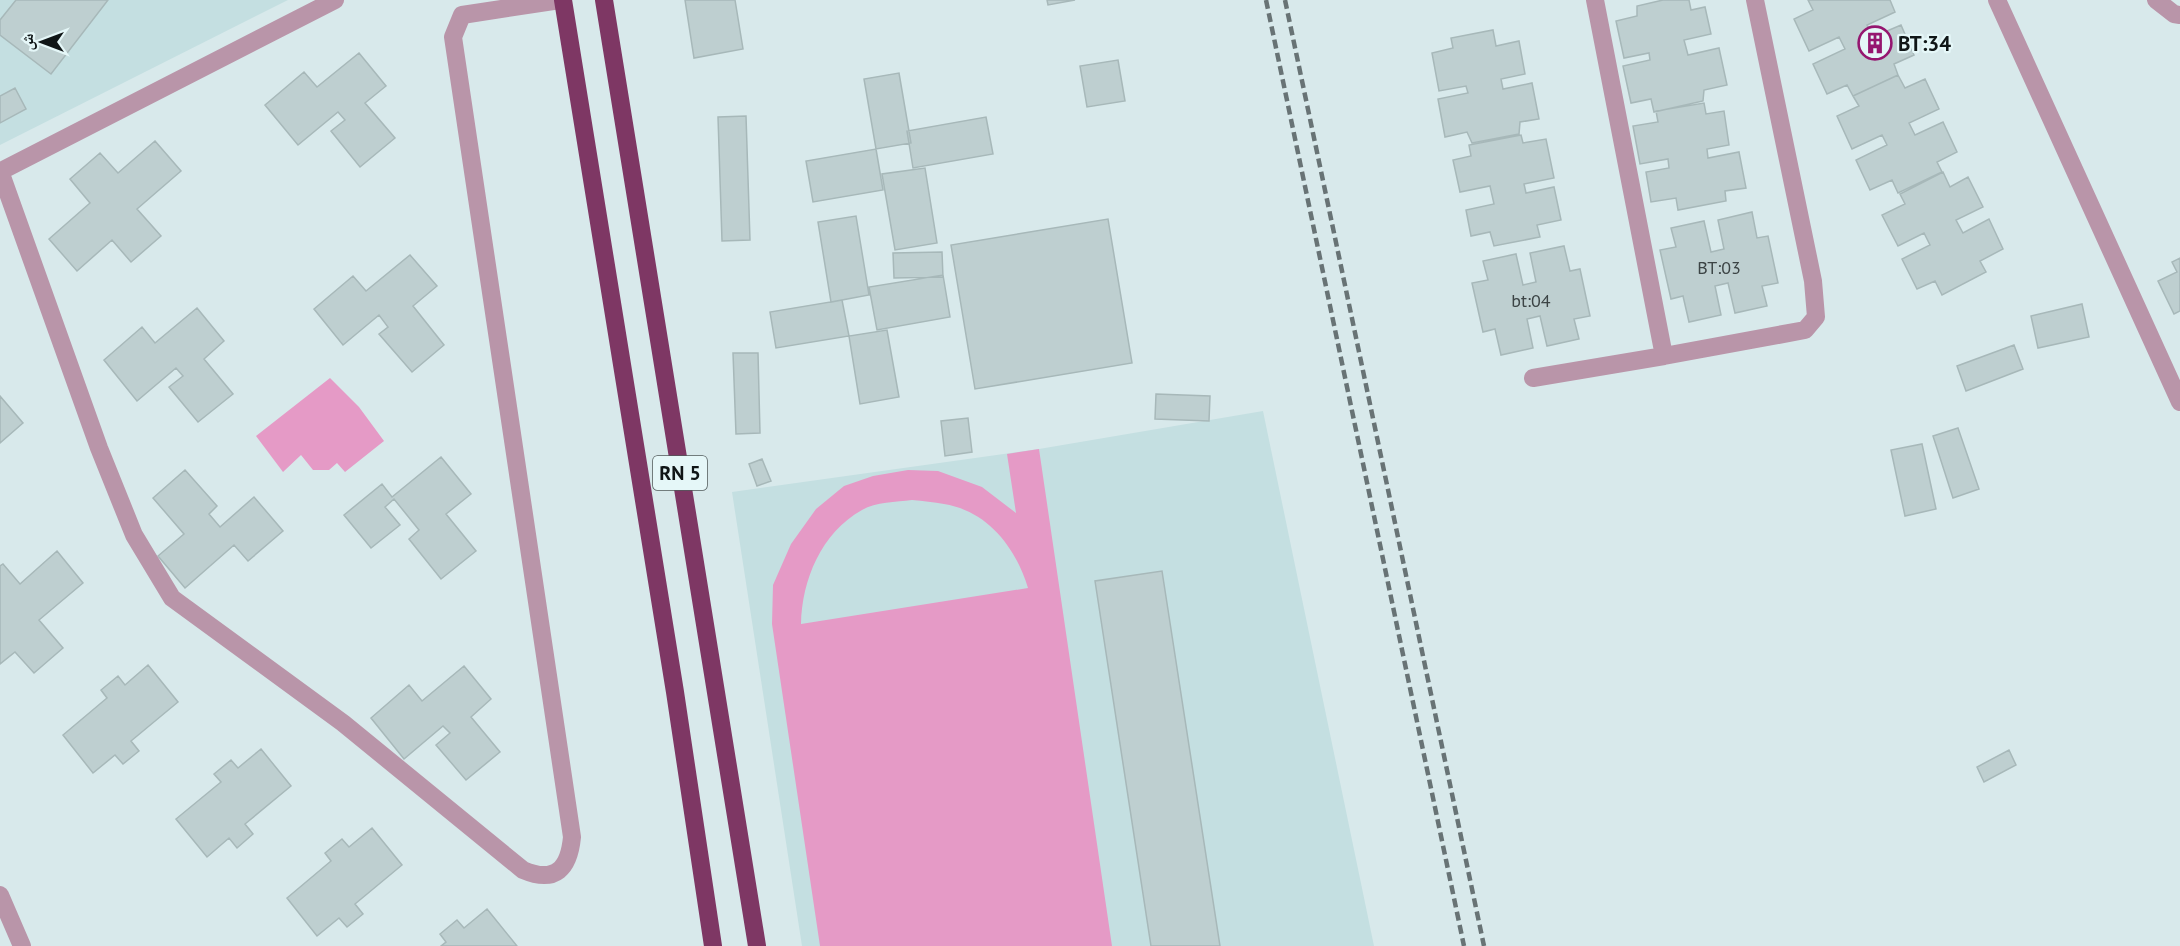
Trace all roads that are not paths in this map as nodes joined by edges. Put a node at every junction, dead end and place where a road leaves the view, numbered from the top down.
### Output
1 (335, 0) edge
2 (562, 0) edge
3 (604, 0) edge
4 (1595, 0) edge
5 (1755, 0) edge
6 (1996, 0) edge
7 (2156, 0) edge
8 (2180, 15) edge
9 (0, 171) edge
10 (1664, 356) junction
11 (1533, 378) dead end
12 (2180, 402) edge
13 (1, 898) edge
14 (22, 946) edge
15 (713, 946) edge
16 (757, 946) edge

1 - 9 street
2 - 9 street
2 - 15 highway, RN 5
3 - 16 highway, RN 5
4 - 10 street
5 - 10 street
6 - 12 street
7 - 8 street
10 - 11 street
13 - 14 street

